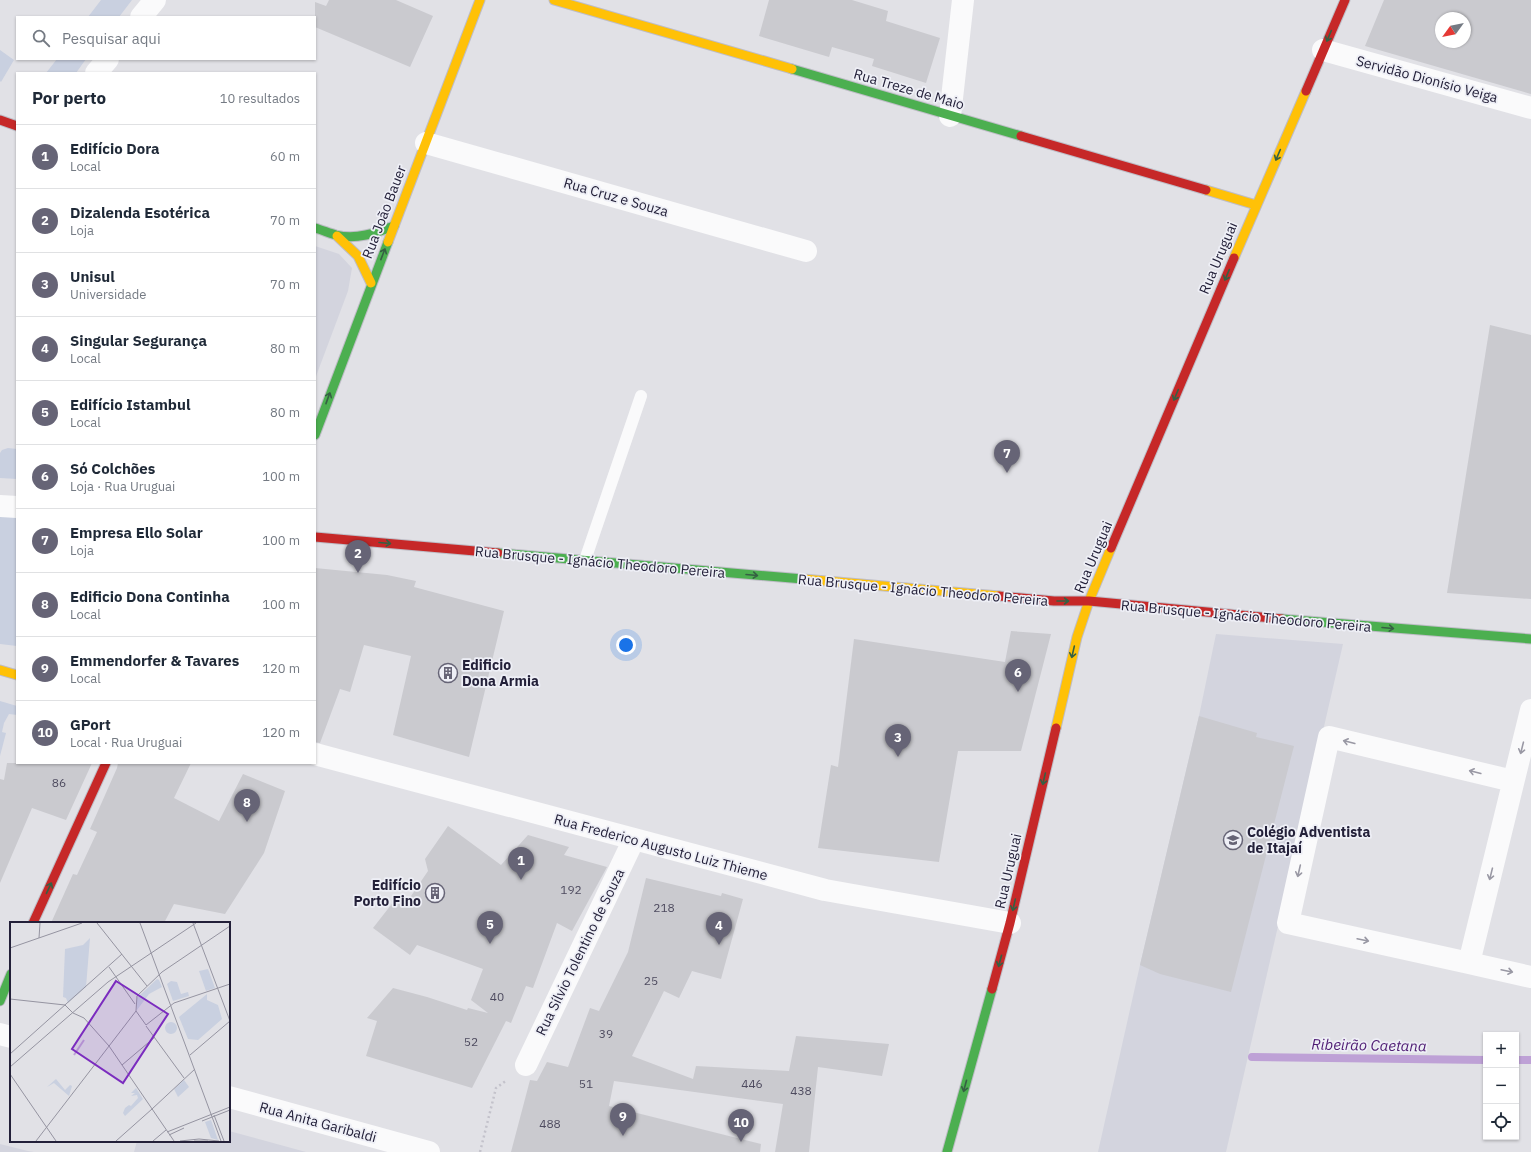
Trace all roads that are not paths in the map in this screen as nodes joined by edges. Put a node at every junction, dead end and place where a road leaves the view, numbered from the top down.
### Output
1 (155, 0) edge
2 (480, 0) edge
3 (554, 0) edge
4 (963, 0) edge
5 (1345, 0) edge
6 (142, 16) edge
7 (1323, 50) junction
8 (107, 60) edge
9 (97, 72) edge
10 (1531, 108) edge
11 (950, 116) junction
12 (0, 120) edge
13 (16, 126) edge
14 (426, 143) junction
15 (1256, 205) junction
16 (394, 226) junction
17 (316, 228) edge
18 (337, 236) junction
19 (806, 251) dead end
20 (371, 283) junction
21 (641, 396) dead end
22 (316, 432) edge
23 (0, 506) edge
24 (16, 507) edge
25 (316, 537) edge
26 (585, 560) junction
27 (1089, 601) junction
28 (1531, 639) edge
29 (0, 670) edge
30 (16, 675) edge
31 (1531, 710) edge
32 (316, 754) edge
33 (106, 764) edge
34 (1513, 781) junction
35 (634, 839) junction
36 (33, 922) edge
37 (1010, 923) junction
38 (1469, 963) junction
39 (10, 976) edge
40 (1531, 977) edge
41 (0, 1000) edge
42 (0, 1034) edge
43 (10, 1037) edge
44 (526, 1065) road end
45 (230, 1097) edge
46 (429, 1152) edge
47 (947, 1152) edge

1 - 6 street
2 - 14 main road, Rua João Bauer
3 - 11 main road, Rua Treze de Maio
4 - 11 street
5 -> 7 main road, Rua Uruguai
7 - 10 street, Servidão Dionísio Veiga
7 -> 15 main road, Rua Uruguai
8 - 9 street
11 - 15 main road, Rua Treze de Maio
12 - 13 main road
14 - 16 main road, Rua João Bauer
14 - 19 street, Rua Cruz e Souza
15 -> 27 main road, Rua Uruguai
16 - 18 main road
20 -> 16 main road, Rua João Bauer
17 - 18 main road
18 - 20 main road
22 -> 20 main road, Rua João Bauer
21 - 26 lane
23 - 24 street
25 -> 26 main road, Rua Brusque - Ignácio Theodoro Pereira
26 -> 27 main road, Rua Brusque - Ignácio Theodoro Pereira
27 -> 28 main road, Rua Brusque - Ignácio Theodoro Pereira
27 -> 37 main road, Rua Uruguai
29 - 30 main road
31 -> 34 street
32 - 35 street, Rua Frederico Augusto Luiz Thieme
36 -> 33 main road
34 -> 38 street
34 -> 38 street
35 - 37 street, Rua Frederico Augusto Luiz Thieme
35 - 44 street, Rua Sílvio Tolentino de Souza
37 -> 47 main road, Rua Uruguai
38 -> 40 street
39 - 41 main road
42 - 43 street
45 - 46 street, Rua Anita Garibaldi

